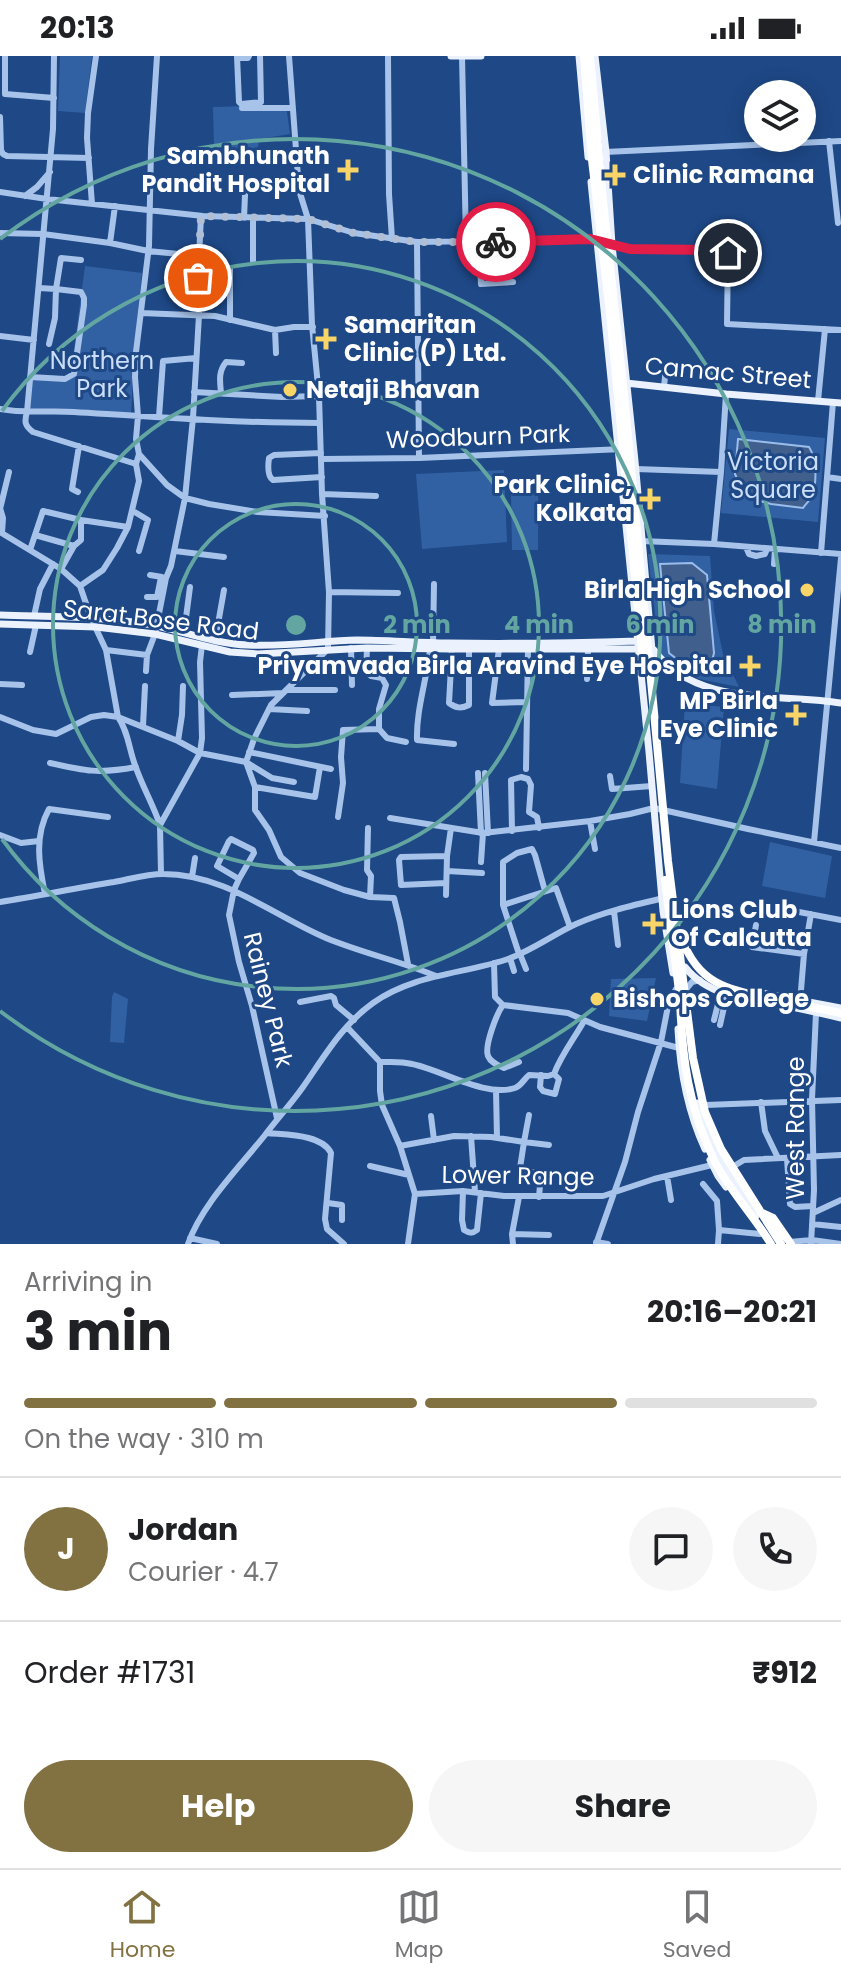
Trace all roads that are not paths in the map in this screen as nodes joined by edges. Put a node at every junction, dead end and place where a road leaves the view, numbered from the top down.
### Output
1 (5, 56) edge
2 (54, 56) edge
3 (96, 56) edge
4 (157, 56) edge
5 (289, 56) edge
6 (388, 56) edge
7 (451, 56) edge
8 (462, 56) edge
9 (481, 56) edge
10 (587, 56) edge
11 (239, 57) edge
12 (255, 57) edge
13 (54, 98) junction
14 (242, 108) dead end
15 (292, 108) junction
16 (0, 117) edge
17 (829, 141) junction
18 (841, 141) edge
19 (606, 152) junction
20 (588, 153) junction
21 (51, 156) junction
22 (89, 158) junction
23 (50, 172) junction
24 (0, 192) edge
25 (245, 195) dead end
26 (25, 196) junction
27 (47, 199) junction
28 (92, 204) junction
29 (115, 206) junction
30 (150, 210) junction
31 (201, 216) junction
32 (244, 218) junction
33 (253, 218) junction
34 (308, 219) junction
35 (838, 223) dead end
36 (0, 233) edge
37 (43, 234) junction
38 (392, 239) junction
39 (597, 241) junction
40 (417, 242) junction
41 (466, 242) junction
42 (479, 242) junction
43 (110, 243) junction
44 (612, 245) junction
45 (148, 251) junction
46 (199, 256) junction
47 (81, 260) dead end
48 (253, 261) dead end
49 (230, 269) dead end
50 (513, 282) dead end
51 (39, 288) junction
52 (56, 289) junction
53 (141, 313) junction
54 (199, 315) junction
55 (230, 320) junction
56 (313, 327) junction
57 (825, 329) junction
58 (275, 330) junction
59 (841, 330) edge
60 (0, 336) edge
61 (34, 340) junction
62 (49, 344) dead end
63 (276, 353) dead end
64 (196, 358) junction
65 (242, 363) dead end
66 (666, 366) dead end
67 (30, 377) junction
68 (628, 383) junction
69 (612, 384) junction
70 (664, 387) junction
71 (194, 392) junction
72 (221, 393) junction
73 (726, 394) junction
74 (319, 396) junction
75 (818, 401) junction
76 (837, 403) edge
77 (0, 409) edge
78 (27, 412) junction
79 (138, 416) junction
80 (159, 417) junction
81 (193, 418) junction
82 (319, 423) junction
83 (79, 446) junction
84 (634, 448) junction
85 (618, 449) junction
86 (139, 454) junction
87 (322, 456) junction
88 (419, 458) junction
89 (136, 464) junction
90 (636, 469) junction
91 (9, 472) dead end
92 (721, 472) junction
93 (322, 477) junction
94 (827, 477) junction
95 (841, 479) edge
96 (78, 492) dead end
97 (322, 494) junction
98 (376, 496) dead end
99 (185, 498) junction
100 (0, 508) edge
101 (133, 511) junction
102 (325, 516) junction
103 (81, 520) junction
104 (128, 527) junction
105 (1, 532) edge
106 (35, 535) junction
107 (627, 541) junction
108 (643, 541) junction
109 (714, 544) junction
110 (74, 546) junction
111 (775, 549) junction
112 (30, 550) junction
113 (139, 551) dead end
114 (175, 551) junction
115 (821, 553) junction
116 (841, 556) edge
117 (224, 557) dead end
118 (53, 564) junction
119 (774, 564) dead end
120 (61, 569) junction
121 (150, 575) dead end
122 (163, 577) junction
123 (434, 584) dead end
124 (80, 586) junction
125 (190, 587) dead end
126 (224, 590) dead end
127 (329, 592) junction
128 (398, 593) dead end
129 (147, 597) dead end
130 (159, 597) junction
131 (0, 615) edge
132 (34, 616) junction
133 (91, 618) junction
134 (0, 624) edge
135 (36, 625) junction
136 (96, 627) junction
137 (155, 630) junction
138 (184, 633) junction
139 (652, 640) junction
140 (215, 641) junction
141 (202, 645) junction
142 (637, 645) junction
143 (328, 646) junction
144 (431, 646) junction
145 (351, 648) junction
146 (367, 648) junction
147 (499, 649) junction
148 (588, 649) junction
149 (106, 650) junction
150 (528, 650) junction
151 (653, 650) junction
152 (30, 652) dead end
153 (452, 653) junction
154 (469, 653) junction
155 (147, 655) junction
156 (146, 671) dead end
157 (587, 679) dead end
158 (0, 684) edge
159 (22, 685) dead end
160 (352, 685) dead end
161 (145, 686) dead end
162 (183, 686) dead end
163 (335, 690) dead end
164 (285, 692) junction
165 (232, 695) dead end
166 (826, 701) junction
167 (526, 702) junction
168 (841, 703) edge
169 (269, 709) junction
170 (307, 711) dead end
171 (0, 717) edge
172 (118, 717) junction
173 (143, 726) junction
174 (379, 729) junction
175 (178, 741) junction
176 (406, 742) dead end
177 (454, 744) dead end
178 (249, 752) junction
179 (200, 753) junction
180 (246, 762) junction
181 (50, 763) dead end
182 (136, 767) junction
183 (320, 767) junction
184 (331, 769) dead end
185 (526, 769) dead end
186 (481, 773) dead end
187 (610, 776) dead end
188 (294, 782) dead end
189 (652, 786) junction
190 (255, 787) junction
191 (654, 808) junction
192 (666, 810) junction
193 (108, 817) dead end
194 (338, 817) dead end
195 (390, 818) dead end
196 (590, 821) junction
197 (160, 825) junction
198 (368, 828) dead end
199 (451, 828) junction
200 (539, 828) junction
201 (512, 831) junction
202 (484, 833) junction
203 (0, 835) edge
204 (39, 841) junction
205 (814, 842) junction
206 (841, 848) edge
207 (595, 849) dead end
208 (447, 856) junction
209 (195, 858) dead end
210 (481, 862) dead end
211 (447, 871) junction
212 (482, 873) dead end
213 (161, 874) junction
214 (192, 877) junction
215 (239, 879) junction
216 (446, 883) junction
217 (671, 883) junction
218 (234, 890) junction
219 (545, 891) junction
220 (45, 894) junction
221 (446, 895) dead end
222 (675, 896) junction
223 (370, 897) junction
224 (662, 898) junction
225 (0, 902) edge
226 (503, 905) junction
227 (773, 907) dead end
228 (614, 911) junction
229 (811, 914) junction
230 (841, 920) edge
231 (756, 925) dead end
232 (570, 927) junction
233 (618, 945) dead end
234 (519, 954) junction
235 (804, 954) junction
236 (683, 957) junction
237 (510, 958) junction
238 (671, 960) junction
239 (494, 963) junction
240 (408, 964) junction
241 (685, 967) junction
242 (526, 969) dead end
243 (673, 970) junction
244 (514, 971) dead end
245 (436, 976) junction
246 (700, 980) junction
247 (687, 988) junction
248 (724, 993) junction
249 (678, 994) junction
250 (300, 1002) dead end
251 (800, 1004) junction
252 (503, 1005) junction
253 (816, 1013) junction
254 (841, 1013) edge
255 (354, 1020) junction
256 (584, 1021) junction
257 (717, 1022) dead end
258 (347, 1027) junction
259 (661, 1042) junction
260 (679, 1048) junction
261 (380, 1062) junction
262 (519, 1062) dead end
263 (554, 1074) junction
264 (541, 1075) junction
265 (496, 1090) junction
266 (841, 1100) edge
267 (812, 1101) junction
268 (761, 1102) junction
269 (706, 1105) junction
270 (529, 1115) dead end
271 (431, 1116) dead end
272 (277, 1118) junction
273 (267, 1133) junction
274 (471, 1136) junction
275 (497, 1138) junction
276 (434, 1140) junction
277 (524, 1142) junction
278 (549, 1145) dead end
279 (400, 1146) junction
280 (841, 1155) edge
281 (813, 1157) junction
282 (778, 1158) junction
283 (787, 1158) junction
284 (712, 1165) junction
285 (370, 1166) dead end
286 (734, 1166) junction
287 (409, 1175) junction
288 (667, 1176) junction
289 (703, 1184) dead end
290 (463, 1191) junction
291 (478, 1192) junction
292 (614, 1192) junction
293 (415, 1194) junction
294 (519, 1197) junction
295 (539, 1197) junction
296 (671, 1200) dead end
297 (841, 1200) edge
298 (328, 1203) junction
299 (813, 1210) junction
300 (759, 1216) junction
301 (342, 1220) dead end
302 (812, 1224) junction
303 (841, 1227) edge
304 (719, 1230) junction
305 (512, 1234) junction
306 (760, 1234) junction
307 (549, 1235) dead end
308 (189, 1241) edge
309 (811, 1242) edge
310 (596, 1243) edge
311 (217, 1244) edge
312 (344, 1244) edge
313 (408, 1244) edge
314 (513, 1244) edge
315 (608, 1244) edge
316 (718, 1244) edge
317 (781, 1244) edge
318 (841, 1244) edge

1 - 13 street
2 - 13 street
3 - 22 street
4 - 30 street
5 - 15 street
6 - 38 street
7 - 8 main road
8 - 9 main road
8 - 41 street
10 - 19 main road
10 - 20 main road
10 - 217 highway, bridge
10 - 249 highway, bridge
11 - 12 street
11 - 12 street
13 - 21 street
14 - 15 street
15 - 34 street
16 - 21 street
17 - 18 street
17 - 19 street
17 - 35 street
19 - 20 street
19 - 44 main road
20 - 39 main road
21 - 22 street
21 - 23 street
22 - 28 street
23 - 26 street
23 - 27 street
24 - 26 street
25 - 32 street
26 - 27 street
27 - 28 street
27 - 37 street
28 - 29 street
29 - 30 street
29 - 43 street
30 - 31 street
30 - 45 street
31 - 32 street
31 - 46 street
32 - 33 street
33 - 34 street
33 - 48 street
34 - 38 street
34 - 56 street
36 - 37 street
37 - 43 street
37 - 51 street
38 - 40 street
39 - 42 street
39 - 44 street
39 - 69 main road
40 - 41 street
40 - 88 street
41 - 42 street
42 - 50 street
43 - 45 street
44 - 57 street
44 - 68 main road
45 - 46 street
45 - 53 street
46 - 54 street
47 - 52 street
49 - 55 street
51 - 52 street
51 - 61 street
52 - 62 street
52 - 67 street
53 - 54 street
53 - 79 street
54 - 55 street
54 - 64 street
55 - 58 street
56 - 58 street
56 - 74 street
57 - 59 street
57 - 75 street
58 - 63 street
60 - 61 street
61 - 67 street
64 - 71 street
64 - 80 street
65 - 72 street
66 - 70 street
67 - 78 street
68 - 69 main road, Camac Street
68 - 70 main road, Camac Street
68 - 84 main road
69 - 85 main road
70 - 73 main road, Camac Street
71 - 72 street
71 - 81 street
72 - 74 street
73 - 75 main road, Camac Street
73 - 92 street
74 - 82 street
75 - 76 main road, Camac Street
76 - 94 street
77 - 78 street
78 - 79 street
78 - 83 street
79 - 80 street
79 - 86 street
80 - 81 street
81 - 82 street
81 - 99 street
82 - 87 street
83 - 89 street
83 - 96 street
84 - 85 street, Woodburn Park
84 - 90 main road
85 - 88 street, Woodburn Park
85 - 107 main road
86 - 89 street
86 - 99 street
87 - 88 street, Woodburn Park
87 - 93 street
87 - 93 street, Woodburn Park
89 - 101 street
90 - 92 street
90 - 108 main road
91 - 100 street
92 - 109 street
93 - 97 street
94 - 95 street
94 - 115 street
97 - 98 street
97 - 102 street
99 - 102 street
99 - 114 street
100 - 105 street
101 - 104 street
101 - 113 street
102 - 127 street
103 - 104 street
103 - 106 street
103 - 110 street
104 - 124 street
105 - 112 street
106 - 110 street
106 - 112 street
107 - 108 street
107 - 142 main road
108 - 109 street
108 - 139 main road
109 - 111 street
110 - 120 street
111 - 115 street
111 - 119 street
112 - 118 street
114 - 117 street
114 - 122 street
115 - 116 street
116 - 166 street
118 - 120 street
118 - 132 street
120 - 124 street
121 - 122 street
122 - 130 street
123 - 144 street
124 - 133 street
125 - 138 street
126 - 140 street
127 - 128 street
127 - 143 street
129 - 130 street
130 - 137 street
131 - 132 main road
132 - 133 main road
133 - 136 street
133 - 137 main road
134 - 135 main road, Sarat Bose Road
135 - 136 main road, Sarat Bose Road
135 - 152 street
136 - 137 main road, Sarat Bose Road
136 - 149 street
137 - 138 main road
137 - 141 main road, Sarat Bose Road
137 - 155 street
138 - 140 main road
139 - 142 main road
139 - 151 main road
140 - 143 main road
141 - 143 main road, Sarat Bose Road
141 - 179 street
142 - 144 main road
142 - 148 main road, Sarat Bose Road
142 - 151 main road, Sarat Bose Road
142 - 189 main road
143 - 144 main road
143 - 145 main road, Sarat Bose Road
143 - 164 street
144 - 146 main road, Sarat Bose Road
144 - 153 main road, Sarat Bose Road
144 - 177 street
145 - 146 main road, Sarat Bose Road
145 - 160 street
146 - 174 street
147 - 150 main road, Sarat Bose Road
147 - 154 main road, Sarat Bose Road
147 - 167 street
148 - 150 main road, Sarat Bose Road
148 - 157 street
149 - 155 street
149 - 172 street
150 - 167 street
151 - 166 main road
151 - 192 main road
153 - 154 main road, Sarat Bose Road
153 - 154 street
155 - 156 street
158 - 159 street
161 - 173 street
162 - 175 street
163 - 164 street
164 - 165 street
164 - 169 street
166 - 168 main road
166 - 205 street
167 - 185 street
169 - 170 street
169 - 178 street
171 - 172 street
172 - 173 street
172 - 182 street
173 - 175 street
174 - 176 street
174 - 194 street
175 - 179 street
178 - 180 street
178 - 183 street
179 - 180 street
179 - 197 street
180 - 188 street
180 - 190 street
181 - 182 street
182 - 197 street
183 - 184 street
183 - 190 street
186 - 202 street
187 - 189 street
189 - 191 main road
190 - 223 street
191 - 192 street
191 - 196 street
191 - 224 main road
192 - 205 street
192 - 222 main road
193 - 204 street
195 - 199 street
196 - 200 street
196 - 207 street
197 - 213 street
198 - 223 street
199 - 202 street
199 - 208 street
200 - 201 street
200 - 201 street
201 - 202 street
202 - 210 street
203 - 204 street
204 - 220 street
205 - 206 street
208 - 211 street
208 - 216 street
209 - 214 street
211 - 212 street
211 - 216 street
213 - 214 street
213 - 220 street
214 - 218 street
215 - 215 street
215 - 218 street
216 - 221 street
217 - 254 highway, bridge
217 - 300 highway, bridge
218 - 240 street
218 - 272 street, Rainey Park
219 - 226 street
219 - 226 street
219 - 232 street
220 - 225 street
222 - 224 street
222 - 236 main road
223 - 240 street
224 - 228 street
224 - 238 main road
226 - 234 street
227 - 229 street
228 - 232 street
228 - 233 street
229 - 230 street
229 - 235 street
231 - 235 street
232 - 234 street
234 - 237 street
234 - 242 street
235 - 251 street
236 - 238 main road
236 - 241 main road
236 - 251 main road
237 - 239 street
237 - 244 street
238 - 243 main road
239 - 245 street
239 - 252 street
240 - 245 street
241 - 243 main road
241 - 246 main road
241 - 247 main road
243 - 249 main road
245 - 255 street
246 - 247 street
246 - 248 main road
247 - 249 street
247 - 269 main road
248 - 251 main road
248 - 257 street
249 - 259 street
249 - 260 main road
249 - 300 main road, bridge
249 - 317 highway
250 - 255 street
251 - 253 main road
251 - 254 main road
252 - 256 street
252 - 262 street
253 - 254 main road
253 - 267 street, West Range
255 - 258 street
256 - 259 street
256 - 263 street
258 - 261 street
258 - 272 street
259 - 260 street
259 - 292 street
260 - 284 main road
261 - 265 street
261 - 279 street
263 - 264 street
263 - 264 street
264 - 265 street
265 - 275 street
266 - 267 street
267 - 268 street
267 - 281 street, West Range
268 - 269 street
268 - 282 street
269 - 286 main road
270 - 277 street
271 - 276 street
272 - 273 street
273 - 298 street
273 - 308 street
274 - 275 street
274 - 276 street
274 - 291 street
275 - 277 street
276 - 279 street
277 - 278 street
277 - 295 street
279 - 287 street
280 - 281 street
281 - 283 street
281 - 299 street, West Range
282 - 283 street
282 - 286 street
283 - 299 street
284 - 288 street, Lower Range
284 - 306 main road
285 - 287 street
286 - 317 main road
287 - 293 street
288 - 292 street, Lower Range
288 - 296 street
289 - 304 street
290 - 291 street, Lower Range
290 - 291 street
290 - 293 street, Lower Range
291 - 294 street, Lower Range
292 - 295 street, Lower Range
292 - 310 street
293 - 313 street
294 - 295 street, Lower Range
294 - 305 street
297 - 299 street
298 - 301 street
298 - 312 street
299 - 302 street, West Range
300 - 317 main road
300 - 317 highway, bridge
302 - 303 street
302 - 309 street, West Range
304 - 306 street
304 - 316 street
305 - 307 street
305 - 314 street
306 - 317 main road
308 - 311 street
309 - 317 street
309 - 318 street
310 - 315 street

